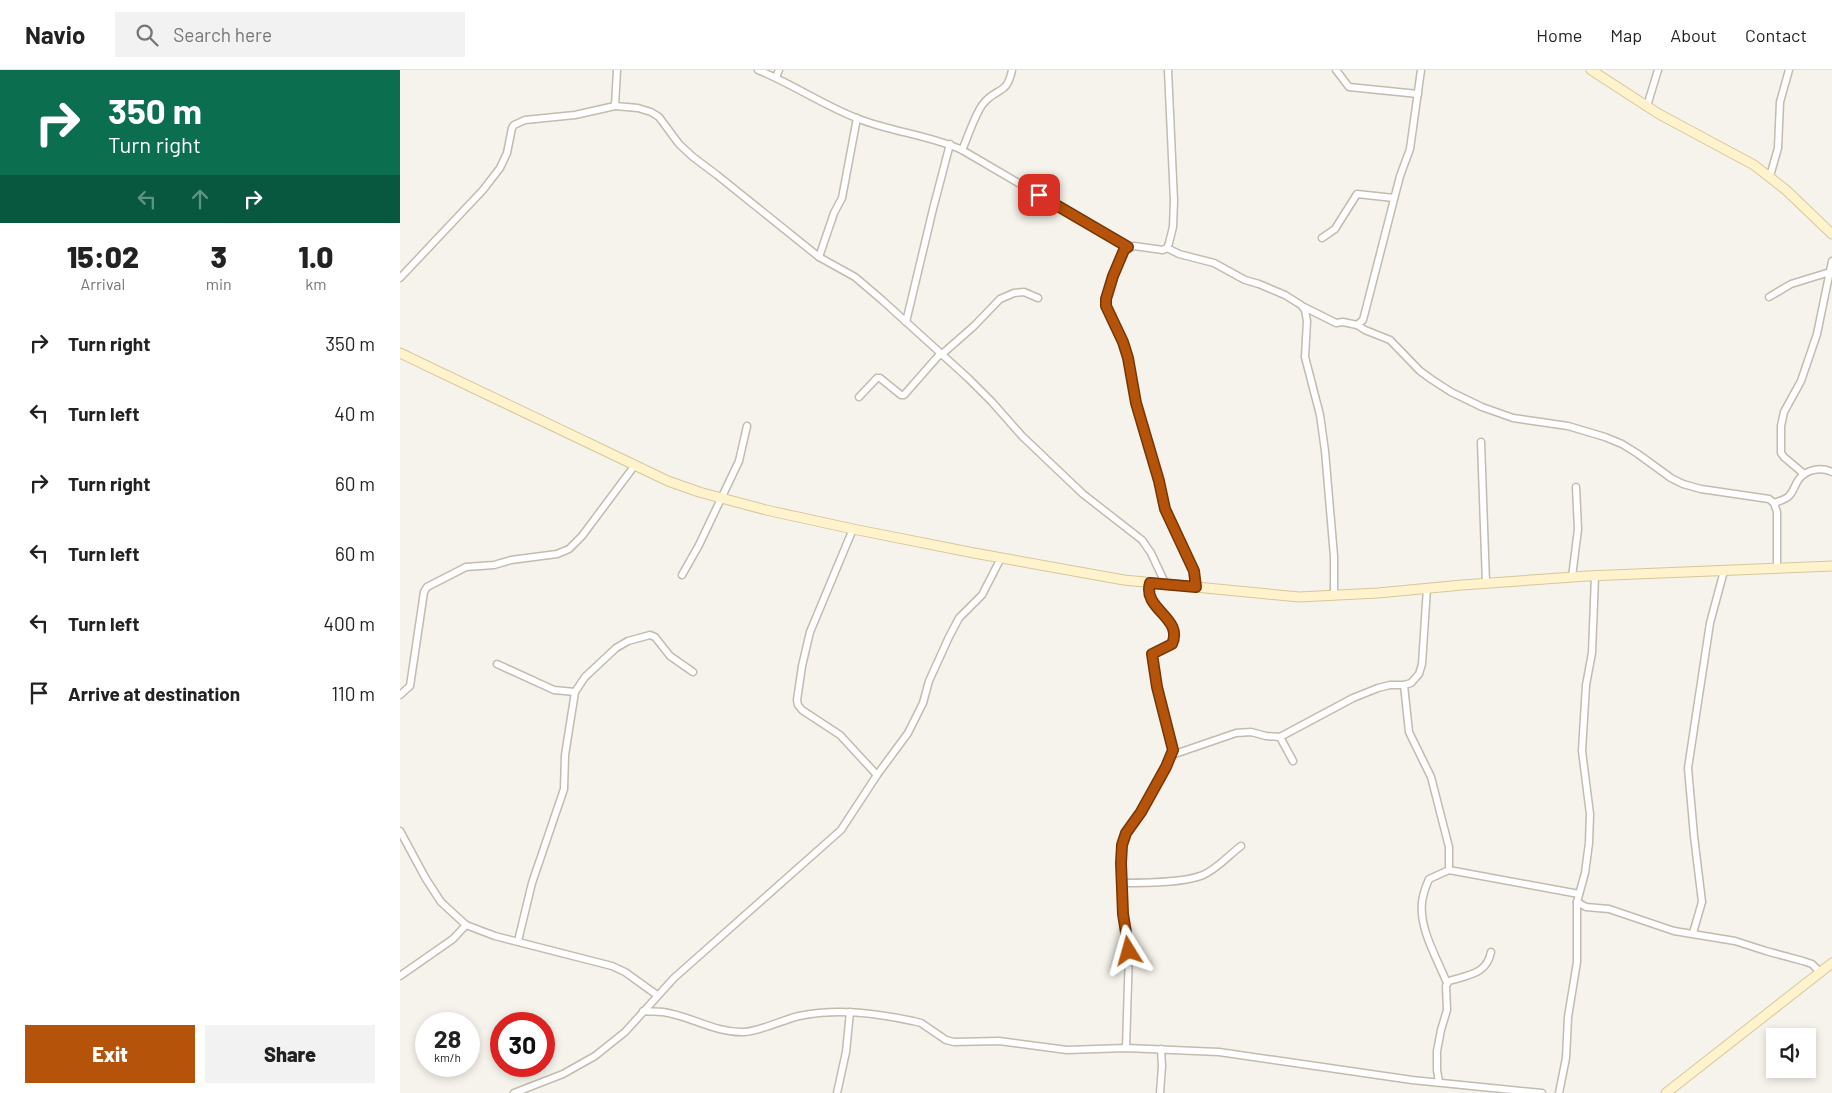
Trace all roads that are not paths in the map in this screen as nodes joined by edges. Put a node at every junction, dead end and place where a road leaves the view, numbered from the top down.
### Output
1 (617, 70) edge
2 (758, 70) edge
3 (780, 70) edge
4 (1012, 70) edge
5 (1168, 70) edge
6 (1336, 70) edge
7 (1421, 70) edge
8 (1591, 70) edge
9 (1658, 70) edge
10 (1789, 70) edge
11 (776, 77) junction
12 (1418, 94) junction
13 (615, 106) junction
14 (1647, 106) junction
15 (857, 118) junction
16 (950, 144) junction
17 (962, 150) junction
18 (1770, 176) junction
19 (1394, 198) junction
20 (1831, 229) edge
21 (1322, 238) dead end
22 (1128, 247) junction
23 (1167, 248) junction
24 (819, 257) junction
25 (1832, 261) edge
26 (1830, 272) junction
27 (400, 278) edge
28 (1769, 297) dead end
29 (1038, 298) dead end
30 (1301, 305) junction
31 (1317, 313) junction
32 (906, 322) junction
33 (1357, 324) junction
34 (1307, 329) junction
35 (400, 353) edge
36 (941, 354) junction
37 (859, 397) dead end
38 (748, 426) dead end
39 (1481, 442) dead end
40 (635, 465) junction
41 (1832, 472) edge
42 (1804, 474) junction
43 (1576, 487) dead end
44 (721, 498) junction
45 (1774, 502) junction
46 (853, 529) junction
47 (1001, 558) junction
48 (1832, 566) edge
49 (1777, 569) junction
50 (1724, 571) junction
51 (682, 574) dead end
52 (1595, 576) junction
53 (1572, 577) junction
54 (1150, 583) junction
55 (1486, 583) junction
56 (1166, 585) junction
57 (1196, 587) junction
58 (1427, 588) junction
59 (1334, 595) junction
60 (497, 664) dead end
61 (693, 672) dead end
62 (1404, 685) junction
63 (575, 692) junction
64 (400, 695) edge
65 (1280, 737) junction
66 (1172, 755) junction
67 (1293, 761) dead end
68 (877, 775) junction
69 (400, 830) edge
70 (1240, 846) dead end
71 (1449, 870) junction
72 (1122, 883) junction
73 (1579, 894) junction
74 (1577, 902) junction
75 (466, 925) junction
76 (1693, 933) junction
77 (518, 941) junction
78 (1491, 952) dead end
79 (1832, 964) edge
80 (1820, 972) junction
81 (400, 976) edge
82 (1447, 983) junction
83 (657, 995) junction
84 (644, 1012) junction
85 (850, 1012) junction
86 (1126, 1048) junction
87 (1161, 1049) junction
88 (1439, 1082) junction
89 (514, 1093) edge
90 (837, 1093) edge
91 (1160, 1093) edge
92 (1542, 1093) edge
93 (1558, 1093) edge
94 (1666, 1093) edge

1 - 13 street
2 - 11 street
3 - 11 street
4 - 17 street
5 - 23 street
6 - 12 street
7 - 12 street
8 - 14 main road
9 - 14 street
10 - 18 street
11 - 15 street
12 - 19 street
13 - 24 street
13 - 27 street
14 - 18 main road
15 - 16 street
15 - 24 street
16 - 17 street
16 - 32 street
17 - 22 street
18 - 20 main road
19 - 21 street
19 - 33 street
22 - 23 street
22 - 57 street
23 - 30 street
24 - 32 street
25 - 26 street
26 - 28 street
26 - 42 street
29 - 36 street
30 - 31 street
30 - 34 street
31 - 33 street
31 - 34 street
32 - 36 street
33 - 45 street
34 - 59 street
35 - 40 main road
36 - 37 street
36 - 56 street
38 - 44 street
39 - 55 street
40 - 44 main road
40 - 64 street
41 - 42 street
42 - 45 street
43 - 53 street
44 - 46 main road
44 - 51 street
45 - 49 street
46 - 47 main road
46 - 68 street
47 - 54 main road
47 - 68 street
48 - 49 main road
49 - 50 main road
50 - 52 main road
50 - 76 street
52 - 53 main road
52 - 73 street
53 - 55 main road
54 - 56 main road
54 - 66 street
55 - 58 main road
56 - 57 main road
57 - 59 main road
58 - 59 main road
58 - 62 street
60 - 63 street
61 - 63 street
62 - 65 street
62 - 71 street
63 - 77 street
65 - 66 street
65 - 67 street
66 - 72 street
68 - 83 street
69 - 75 street
70 - 72 street
71 - 73 street
71 - 82 street
72 - 86 street
73 - 74 street
74 - 76 street
74 - 93 street
75 - 77 street
75 - 81 street
76 - 80 street
77 - 83 street
78 - 82 street
79 - 80 main road
80 - 94 main road
82 - 88 street
83 - 84 street
84 - 85 street
84 - 89 street
85 - 86 street
85 - 90 street
86 - 87 street
87 - 88 street
87 - 91 street
88 - 92 street

